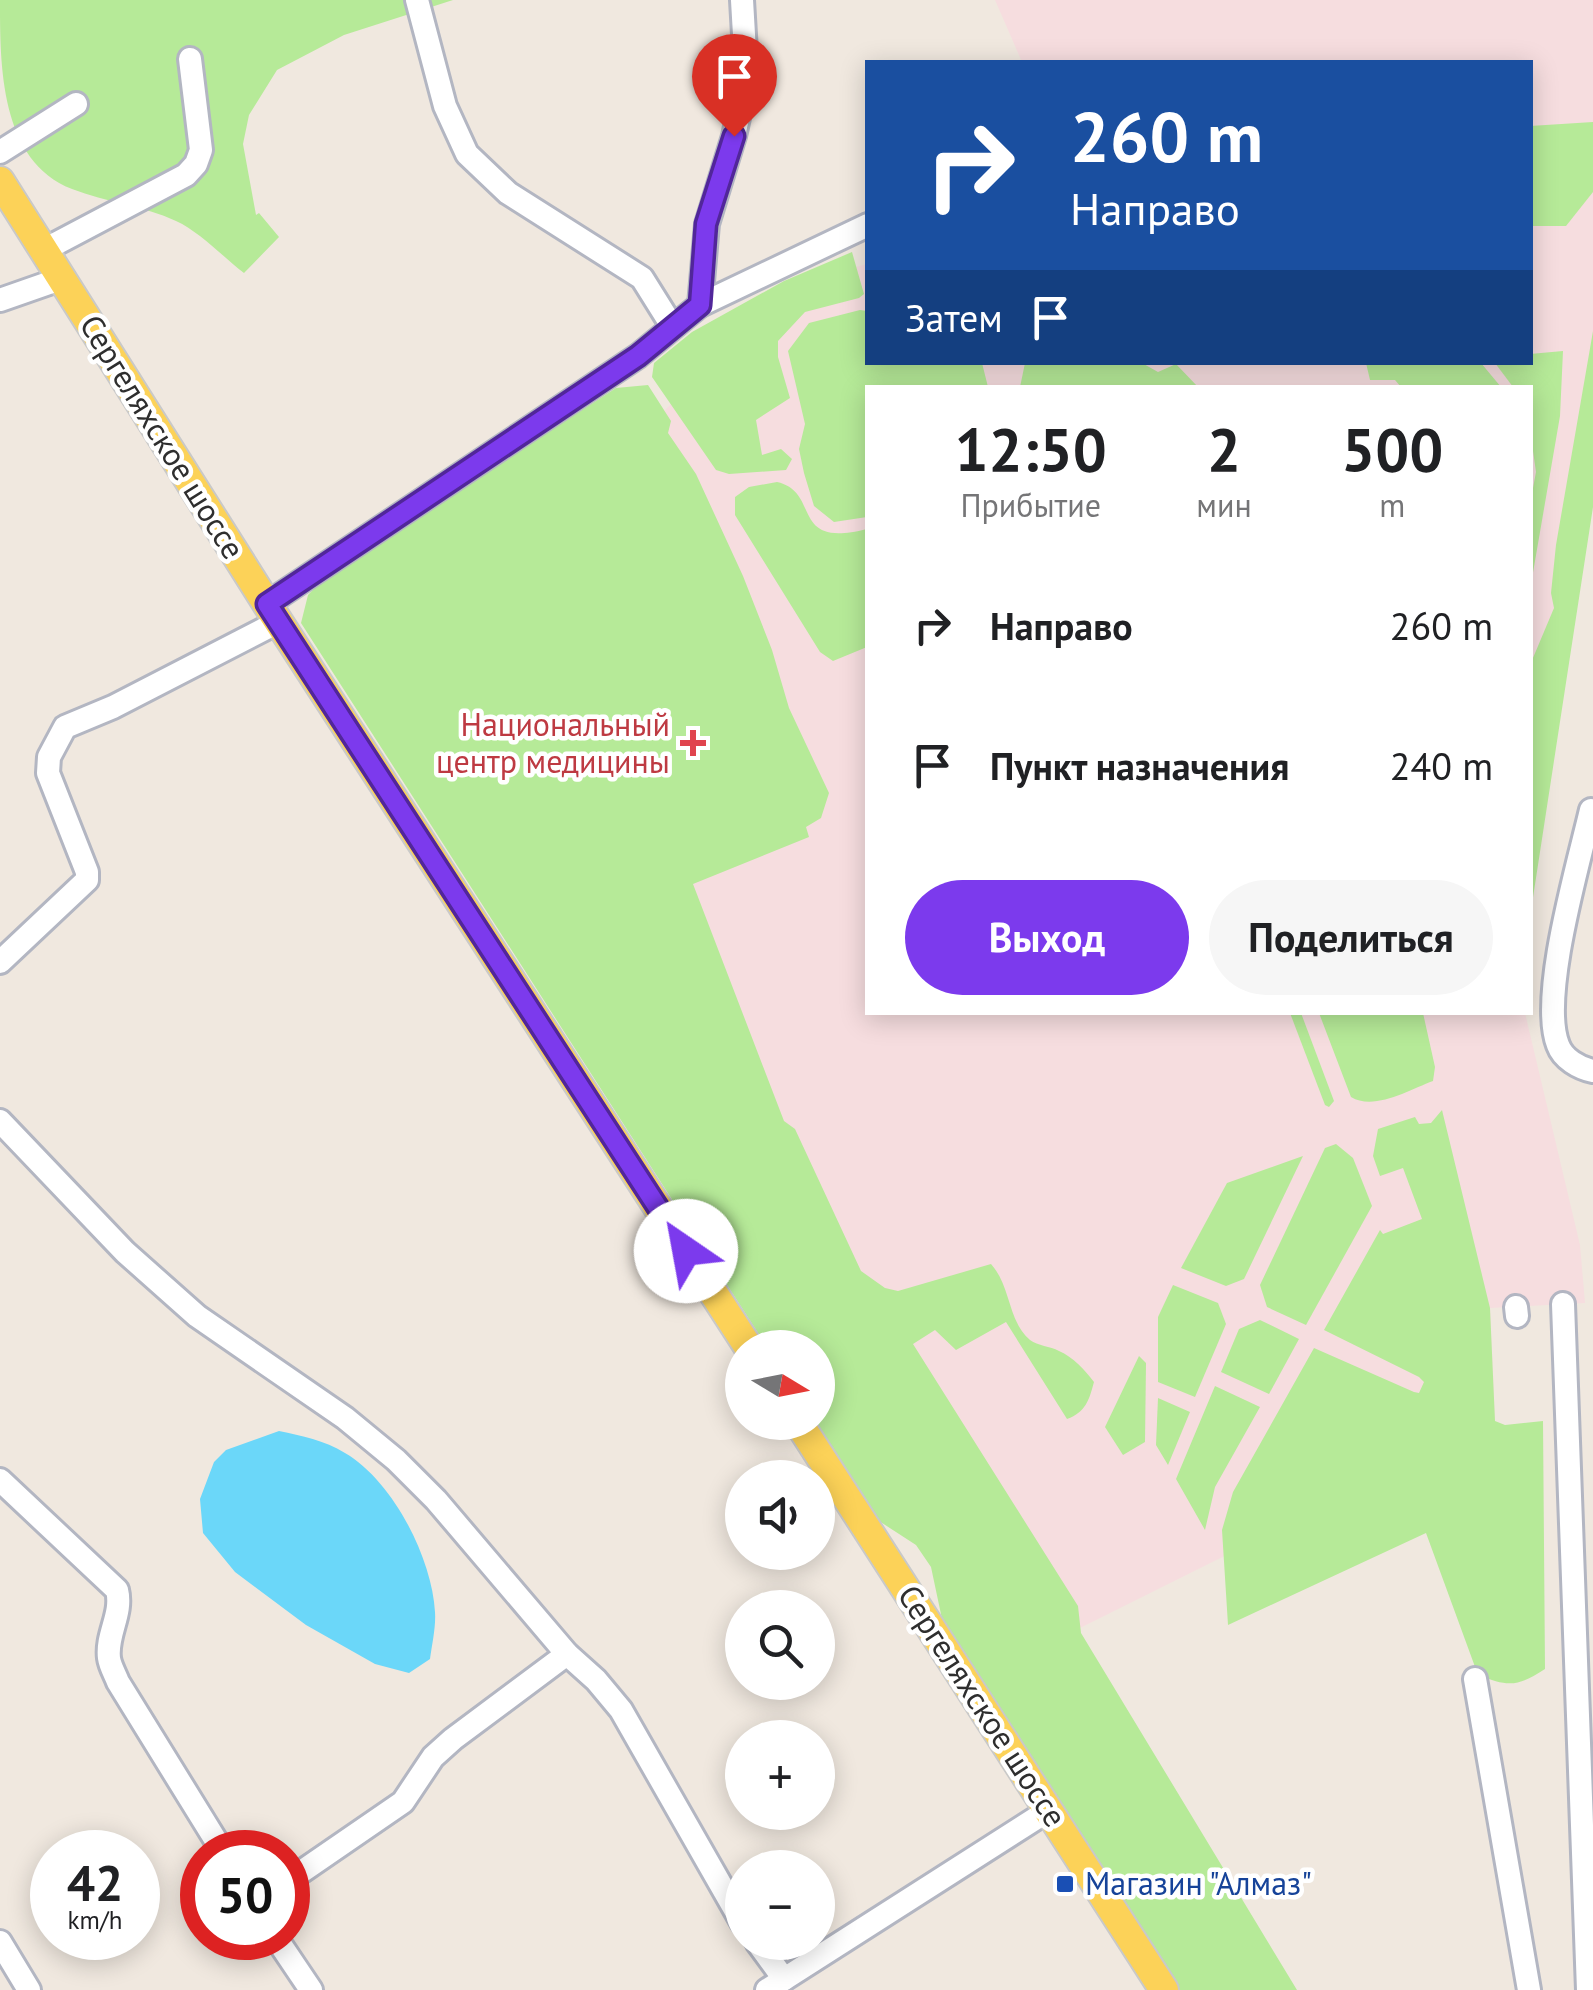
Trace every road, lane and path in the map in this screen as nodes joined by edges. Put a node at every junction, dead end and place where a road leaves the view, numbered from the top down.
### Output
1 (417, 0) edge
2 (742, 0) edge
3 (190, 59) dead end
4 (76, 104) dead end
5 (0, 152) edge
6 (0, 181) edge
7 (865, 227) edge
8 (44, 250) junction
9 (63, 278) junction
10 (0, 300) edge
11 (700, 305) junction
12 (672, 326) junction
13 (272, 613) junction
14 (1591, 810) edge
15 (0, 962) edge
16 (1593, 1071) edge
17 (0, 1121) edge
18 (1564, 1304) dead end
19 (737, 1330) edge
20 (810, 1440) edge
21 (0, 1480) edge
22 (567, 1654) junction
23 (1475, 1679) dead end
24 (1049, 1810) junction
25 (209, 1830) edge
26 (310, 1866) edge
27 (725, 1892) edge
28 (0, 1942) edge
29 (291, 1960) edge
30 (766, 1960) edge
31 (776, 1985) edge
32 (29, 1990) edge
33 (311, 1990) edge
34 (1164, 1990) edge
35 (1529, 1990) edge
36 (1588, 1990) edge

1 - 12 street
2 - 11 street
3 - 8 street
4 - 5 street
6 - 8 main road, Сергеляхское шоссе
7 - 11 street
8 - 9 main road, Сергеляхское шоссе
9 - 10 street
9 - 13 main road, Сергеляхское шоссе
11 - 12 street
12 - 13 street
13 - 15 street
13 - 19 main road, Сергеляхское шоссе
14 - 16 street
17 - 22 street
18 - 36 street
20 - 24 main road, Сергеляхское шоссе
21 - 25 street
22 - 26 street
22 - 27 street
23 - 35 street
24 - 31 street
24 - 34 main road, Сергеляхское шоссе
28 - 32 street
29 - 33 street
30 - 31 street

